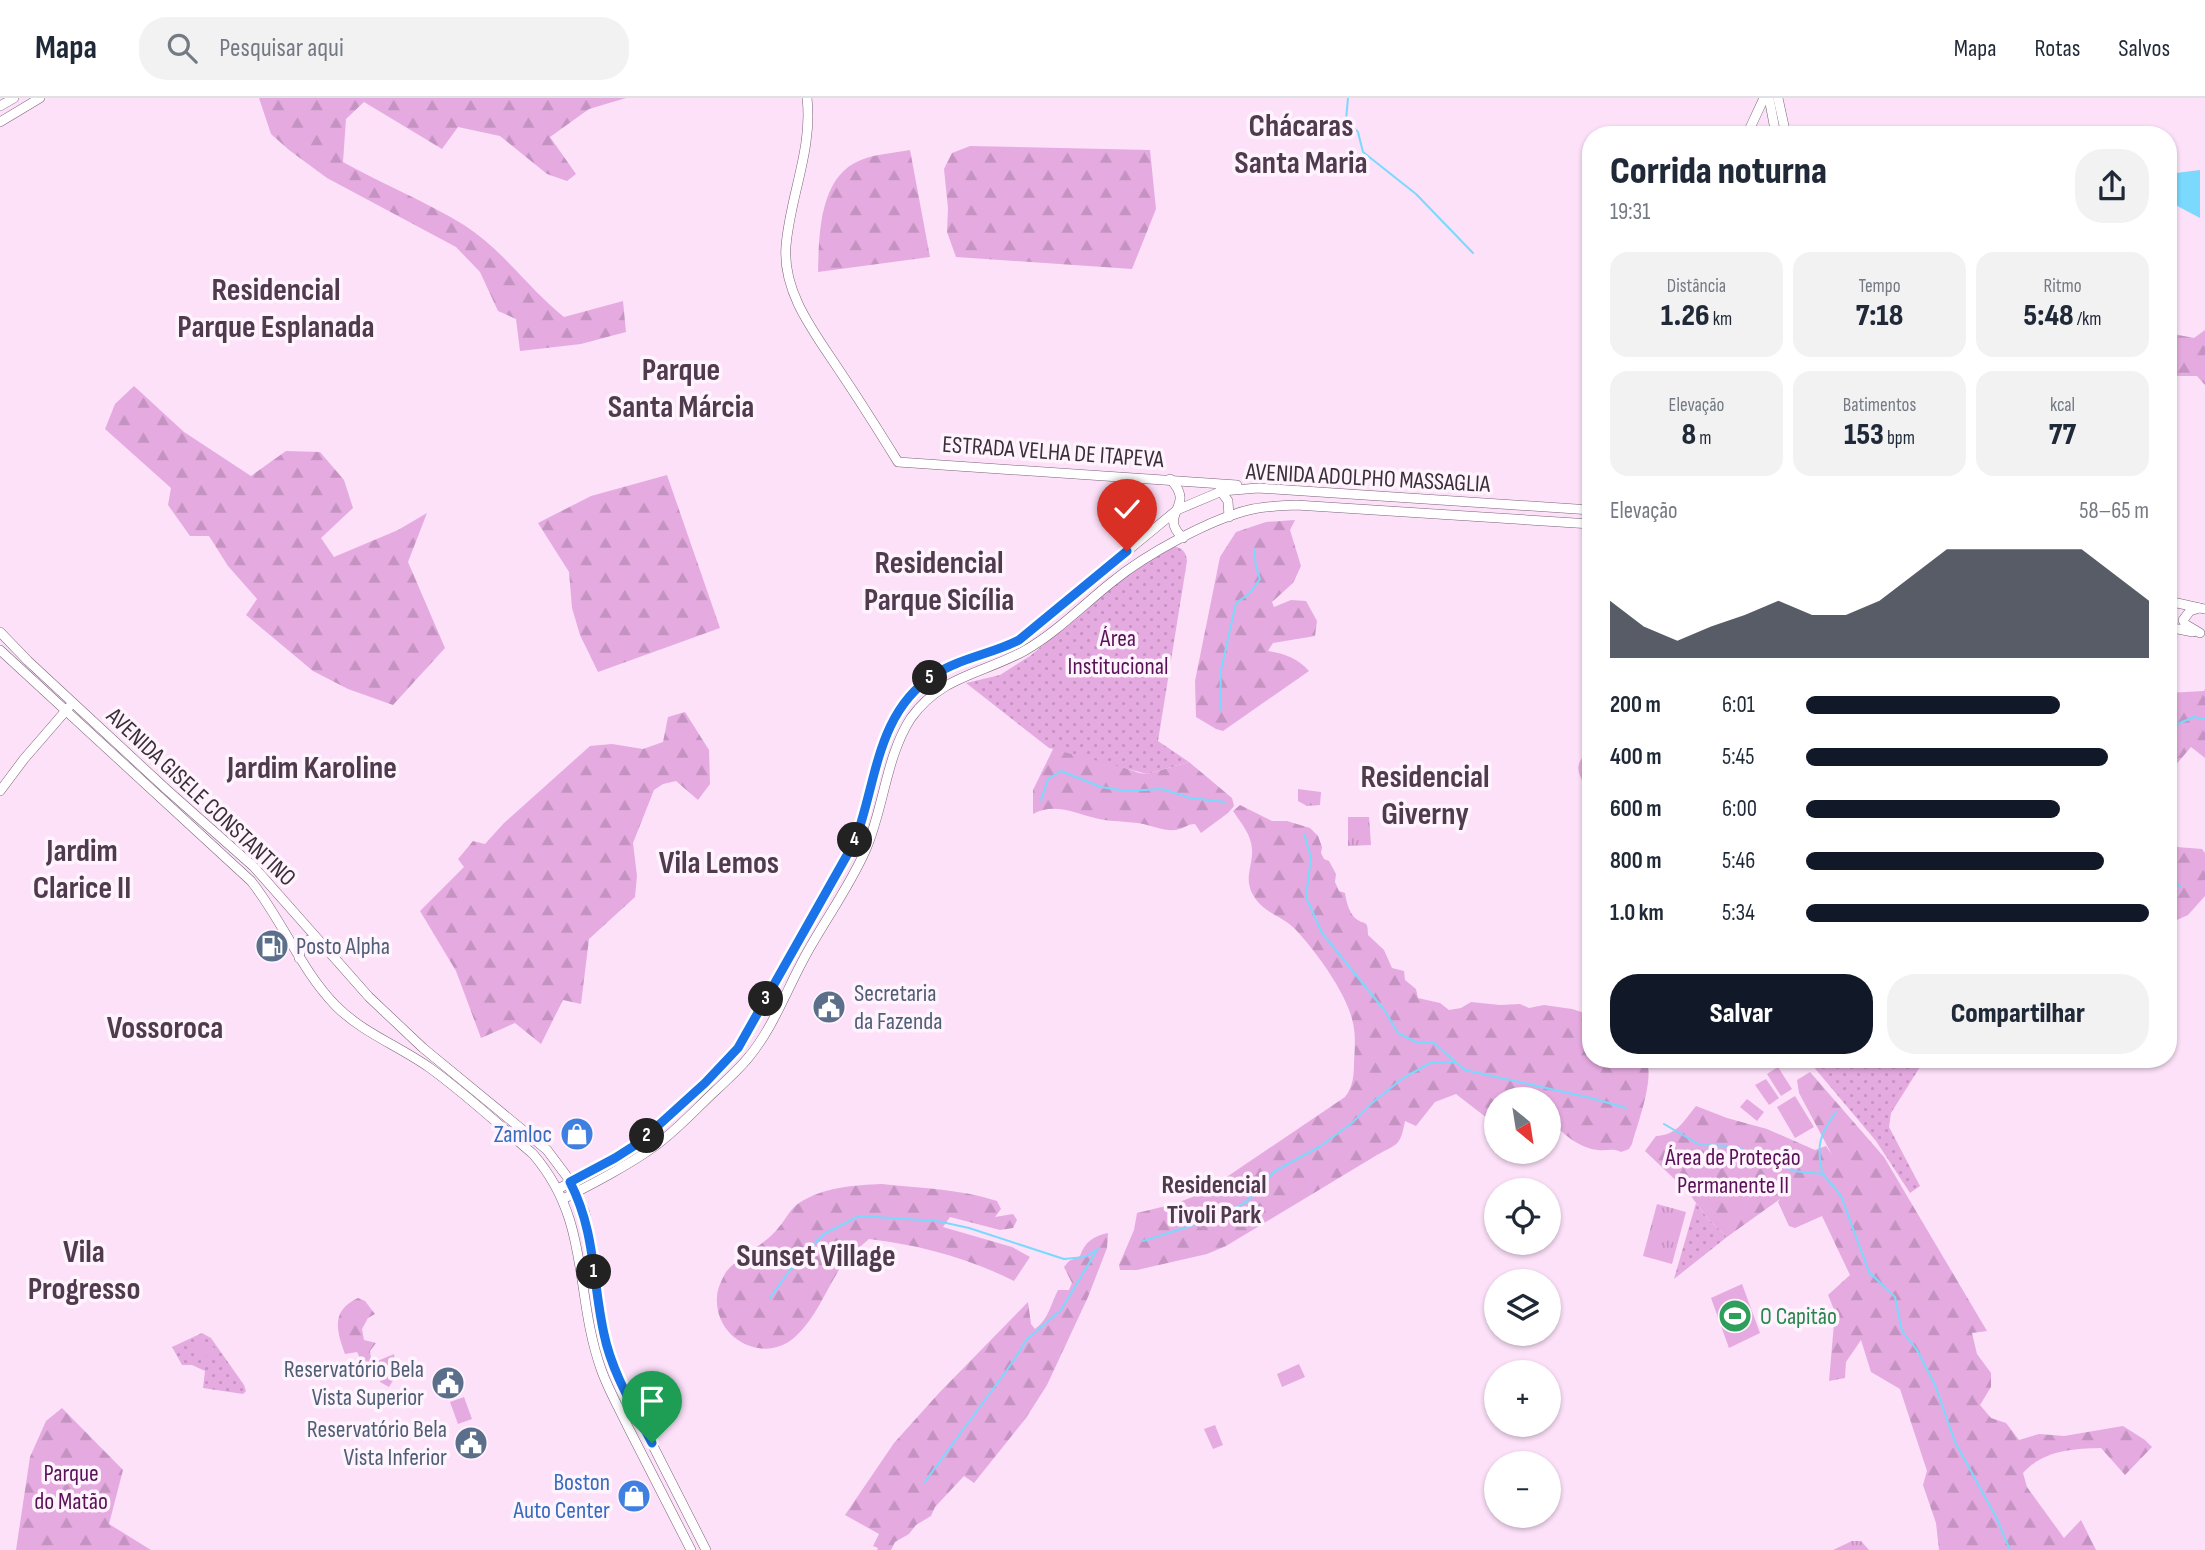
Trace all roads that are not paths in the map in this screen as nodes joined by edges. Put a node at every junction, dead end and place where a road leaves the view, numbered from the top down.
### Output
1 (14, 98) edge
2 (40, 98) edge
3 (807, 98) edge
4 (1766, 98) edge
5 (1778, 98) edge
6 (0, 106) edge
7 (0, 122) edge
8 (1751, 126) edge
9 (1774, 126) edge
10 (1784, 126) edge
11 (1170, 479) junction
12 (1206, 482) junction
13 (1258, 488) junction
14 (1222, 491) junction
15 (1582, 509) edge
16 (1177, 510) junction
17 (1229, 517) junction
18 (1582, 523) edge
19 (1183, 538) junction
20 (2177, 603) edge
21 (2202, 608) edge
22 (2177, 629) edge
23 (0, 632) edge
24 (2202, 633) edge
25 (0, 650) edge
26 (73, 703) junction
27 (65, 711) junction
28 (875, 764) junction
29 (890, 767) junction
30 (0, 791) edge
31 (321, 945) junction
32 (299, 959) junction
33 (570, 1182) junction
34 (593, 1183) junction
35 (558, 1189) junction
36 (576, 1192) junction
37 (563, 1199) junction
38 (584, 1213) junction
39 (691, 1550) edge
40 (706, 1550) edge

1 - 6 main road
2 - 7 main road
3 - 11 main road, ESTRADA VELHA DE ITAPEVA
4 - 8 main road
4 - 9 main road
5 - 10 main road
11 - 12 main road, ESTRADA VELHA DE ITAPEVA
11 - 16 main road
12 - 13 main road, ESTRADA VELHA DE ITAPEVA
12 - 14 main road
13 - 14 main road, AVENIDA ADOLPHO MASSAGLIA
13 - 15 main road, AVENIDA ADOLPHO MASSAGLIA
14 - 16 main road, AVENIDA ADOLPHO MASSAGLIA
14 - 17 main road
16 - 19 main road
16 - 28 main road, AVENIDA ADOLPHO MASSAGLIA
17 - 18 main road, AVENIDA ADOLPHO MASSAGLIA
17 - 19 main road, AVENIDA ADOLPHO MASSAGLIA
19 - 29 main road, AVENIDA ADOLPHO MASSAGLIA
20 - 21 main road
21 - 24 main road
22 - 24 main road
23 - 26 main road, AVENIDA GISELE CONSTANTINO
25 - 27 main road, AVENIDA GISELE CONSTANTINO
26 - 27 main road
26 - 31 main road, AVENIDA GISELE CONSTANTINO
27 - 30 main road
27 - 32 main road, AVENIDA GISELE CONSTANTINO
28 - 29 main road
28 - 33 main road, AVENIDA ADOLPHO MASSAGLIA
29 - 34 main road, AVENIDA ADOLPHO MASSAGLIA
31 - 32 main road
31 - 33 main road, AVENIDA GISELE CONSTANTINO
32 - 35 main road, AVENIDA GISELE CONSTANTINO
33 - 35 main road, AVENIDA ADOLPHO MASSAGLIA
33 - 36 main road, AVENIDA GISELE CONSTANTINO
34 - 36 main road, AVENIDA ADOLPHO MASSAGLIA
34 - 38 main road
35 - 37 main road, AVENIDA GISELE CONSTANTINO
36 - 37 main road, AVENIDA ADOLPHO MASSAGLIA
36 - 38 main road, AVENIDA GISELE CONSTANTINO
37 - 39 main road, AVENIDA GISELE CONSTANTINO
38 - 40 main road, AVENIDA GISELE CONSTANTINO

